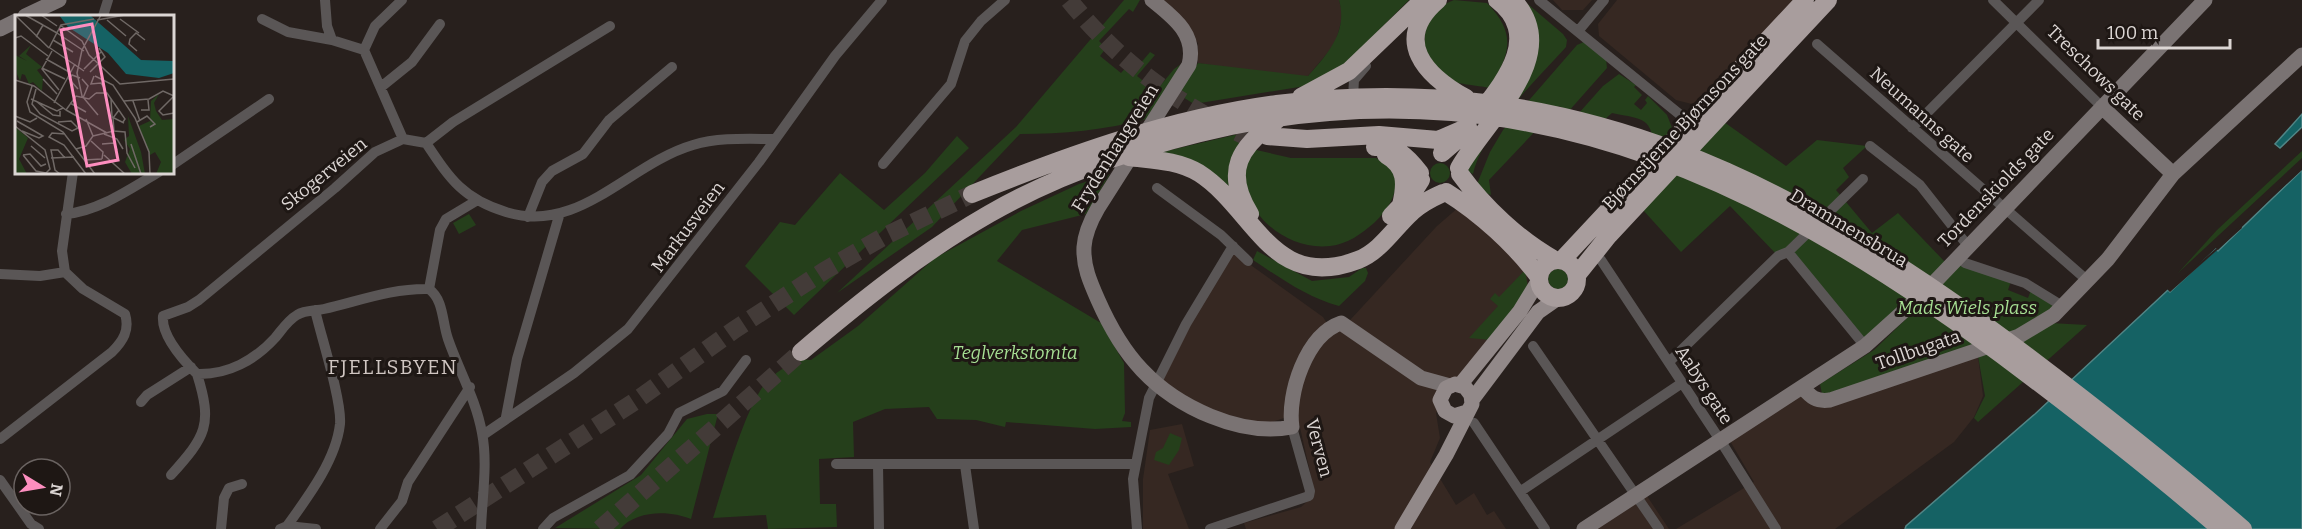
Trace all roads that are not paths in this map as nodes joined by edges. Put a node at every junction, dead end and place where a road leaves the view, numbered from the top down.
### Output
1 (59, 0) edge
2 (108, 0) edge
3 (325, 0) edge
4 (402, 0) edge
5 (882, 0) edge
6 (1005, 0) edge
7 (1152, 0) edge
8 (1497, 0) edge
9 (1513, 0) edge
10 (1539, 0) edge
11 (1604, 0) edge
12 (1805, 0) edge
13 (1828, 0) edge
14 (1993, 0) edge
15 (2039, 0) edge
16 (2205, 0) edge
17 (1430, 4) edge
18 (27, 15) edge
19 (103, 15) edge
20 (262, 19) dead end
21 (15, 22) edge
22 (2016, 23) junction
23 (440, 24) dead end
24 (610, 26) dead end
25 (0, 29) edge
26 (1579, 30) junction
27 (332, 40) junction
28 (1817, 44) dead end
29 (364, 50) junction
30 (2302, 55) edge
31 (672, 68) dead end
32 (381, 87) junction
33 (1353, 98) junction
34 (268, 99) dead end
35 (1467, 99) junction
36 (2102, 107) junction
37 (1671, 108) junction
38 (1286, 110) junction
39 (1468, 127) junction
40 (1912, 128) junction
41 (1697, 129) junction
42 (1678, 137) junction
43 (1402, 138) junction
44 (404, 139) junction
45 (775, 139) junction
46 (426, 142) junction
47 (1870, 146) dead end
48 (1368, 147) junction
49 (1438, 153) junction
50 (1121, 156) junction
51 (174, 164) edge
52 (883, 164) dead end
53 (1459, 171) junction
54 (73, 174) edge
55 (156, 174) edge
56 (2173, 174) junction
57 (1420, 176) junction
58 (1863, 179) dead end
59 (1157, 188) dead end
60 (1444, 192) junction
61 (972, 194) tunnel mouth
62 (476, 201) junction
63 (1401, 205) junction
64 (2003, 209) junction
65 (66, 214) junction
66 (559, 216) junction
67 (528, 217) junction
68 (1233, 246) junction
69 (1962, 251) junction
70 (1788, 252) junction
71 (1558, 260) junction
72 (1601, 260) dead end
73 (1248, 261) dead end
74 (64, 272) junction
75 (0, 274) edge
76 (1577, 275) junction
77 (1539, 279) junction
78 (2088, 281) junction
79 (429, 289) junction
80 (1558, 298) junction
81 (2064, 307) junction
82 (315, 310) junction
83 (1533, 346) dead end
84 (1865, 346) junction
85 (801, 351) tunnel mouth
86 (746, 360) dead end
87 (1669, 362) junction
88 (194, 371) junction
89 (1421, 378) junction
90 (1682, 383) junction
91 (1157, 384) junction
92 (1455, 385) junction
93 (470, 387) junction
94 (1802, 387) junction
95 (141, 402) dead end
96 (1443, 408) junction
97 (1471, 412) junction
98 (506, 417) junction
99 (1292, 427) junction
100 (483, 435) junction
101 (0, 439) edge
102 (1598, 439) junction
103 (1720, 440) junction
104 (836, 464) dead end
105 (878, 464) junction
106 (1135, 464) junction
107 (964, 465) junction
108 (171, 475) dead end
109 (0, 480) edge
110 (242, 484) dead end
111 (1521, 491) junction
112 (1636, 495) junction
113 (283, 528) edge
114 (39, 529) edge
115 (221, 529) edge
116 (316, 529) edge
117 (380, 529) edge
118 (481, 529) edge
119 (543, 529) edge
120 (879, 529) edge
121 (974, 529) edge
122 (1137, 529) edge
123 (1210, 529) edge
124 (1395, 529) edge
125 (1402, 529) edge
126 (1545, 529) edge
127 (1584, 529) edge
128 (1659, 529) edge
129 (1776, 529) edge
130 (2221, 529) edge
131 (2243, 529) edge

1 - 18 main road
2 - 19 street
3 - 27 street
4 - 29 street
5 - 45 street, Markusveien
6 - 52 street
7 - 91 main road, Frydenhaugveien
8 - 39 highway
9 - 53 highway
10 - 26 street
11 - 26 street
12 - 41 highway, Bjørnstjerne Bjørnsons gate
13 - 41 highway, Bjørnstjerne Bjørnsons gate
14 - 22 street, Treschows gate
15 - 22 street
16 - 36 main road, Tordenskiolds gate
17 - 33 street
17 - 35 highway
17 - 38 highway
20 - 27 street
21 - 25 main road
22 - 36 street, Treschows gate
22 - 40 street
23 - 32 street
24 - 46 street
26 - 37 street
27 - 29 street
28 - 40 street, Neumanns gate
29 - 32 street
30 - 56 main road, Tollbugata
31 - 67 street
32 - 44 street
33 - 35 highway, Drammensbrua
33 - 38 highway, Drammensbrua
34 - 51 street
35 - 131 highway, Drammensbrua
36 - 56 main road, Treschows gate
36 - 64 main road, Tordenskiolds gate
37 - 41 street
37 - 42 street
38 - 50 highway
38 - 61 highway
38 - 63 highway
38 - 130 highway, Drammensbrua
39 - 43 highway
39 - 49 highway
40 - 64 street, Neumanns gate
41 - 42 highway, Bjørnstjerne Bjørnsons gate
41 - 76 highway, Bjørnstjerne Bjørnsons gate
42 - 71 highway, Bjørnstjerne Bjørnsons gate
43 - 48 highway
43 - 49 highway
44 - 46 street
44 - 88 street, Skogerveien
45 - 66 street
45 - 98 street, Markusveien
46 - 62 street
47 - 69 street
48 - 57 highway
48 - 63 highway
49 - 53 highway
49 - 57 highway
50 - 60 highway
50 - 85 highway
53 - 60 highway
53 - 71 highway
54 - 65 street
55 - 65 street
56 - 78 main road, Tollbugata
57 - 60 highway
57 - 63 highway
58 - 70 street
59 - 68 street
60 - 77 highway
62 - 67 street
62 - 79 street
64 - 69 main road, Tordenskiolds gate
64 - 78 street, Neumanns gate
65 - 74 street
66 - 67 street
66 - 98 street
68 - 73 street
68 - 91 street
69 - 81 street
69 - 84 main road, Tordenskiolds gate
70 - 84 street
70 - 87 street
71 - 76 highway
71 - 77 highway
72 - 87 street, Aabys gate
74 - 75 street
74 - 101 street
76 - 80 highway
77 - 80 highway
77 - 92 main road
78 - 81 main road, Tollbugata
79 - 82 street
79 - 93 street
80 - 97 main road
81 - 94 main road, Tollbugata
82 - 88 street
82 - 113 street
83 - 102 street
84 - 94 main road, Tordenskiolds gate
86 - 119 street
87 - 90 street, Aabys gate
88 - 95 street
88 - 108 street
89 - 92 main road
89 - 96 main road
89 - 99 main road, Verven
90 - 102 street
90 - 103 street, Aabys gate
91 - 99 main road, Frydenhaugveien
91 - 106 street
92 - 96 main road
92 - 97 main road
93 - 100 street
93 - 117 street
94 - 103 main road
96 - 97 main road
96 - 124 main road
97 - 111 street
97 - 125 main road
98 - 100 street, Markusveien
99 - 123 street, Verven
100 - 118 street
102 - 111 street
102 - 112 street
103 - 112 main road
103 - 129 street, Aabys gate
104 - 105 street
105 - 107 street
105 - 120 street
106 - 107 street
106 - 122 street
107 - 121 street
109 - 114 street
110 - 115 street
111 - 126 street
112 - 127 main road
112 - 128 street
113 - 116 street

